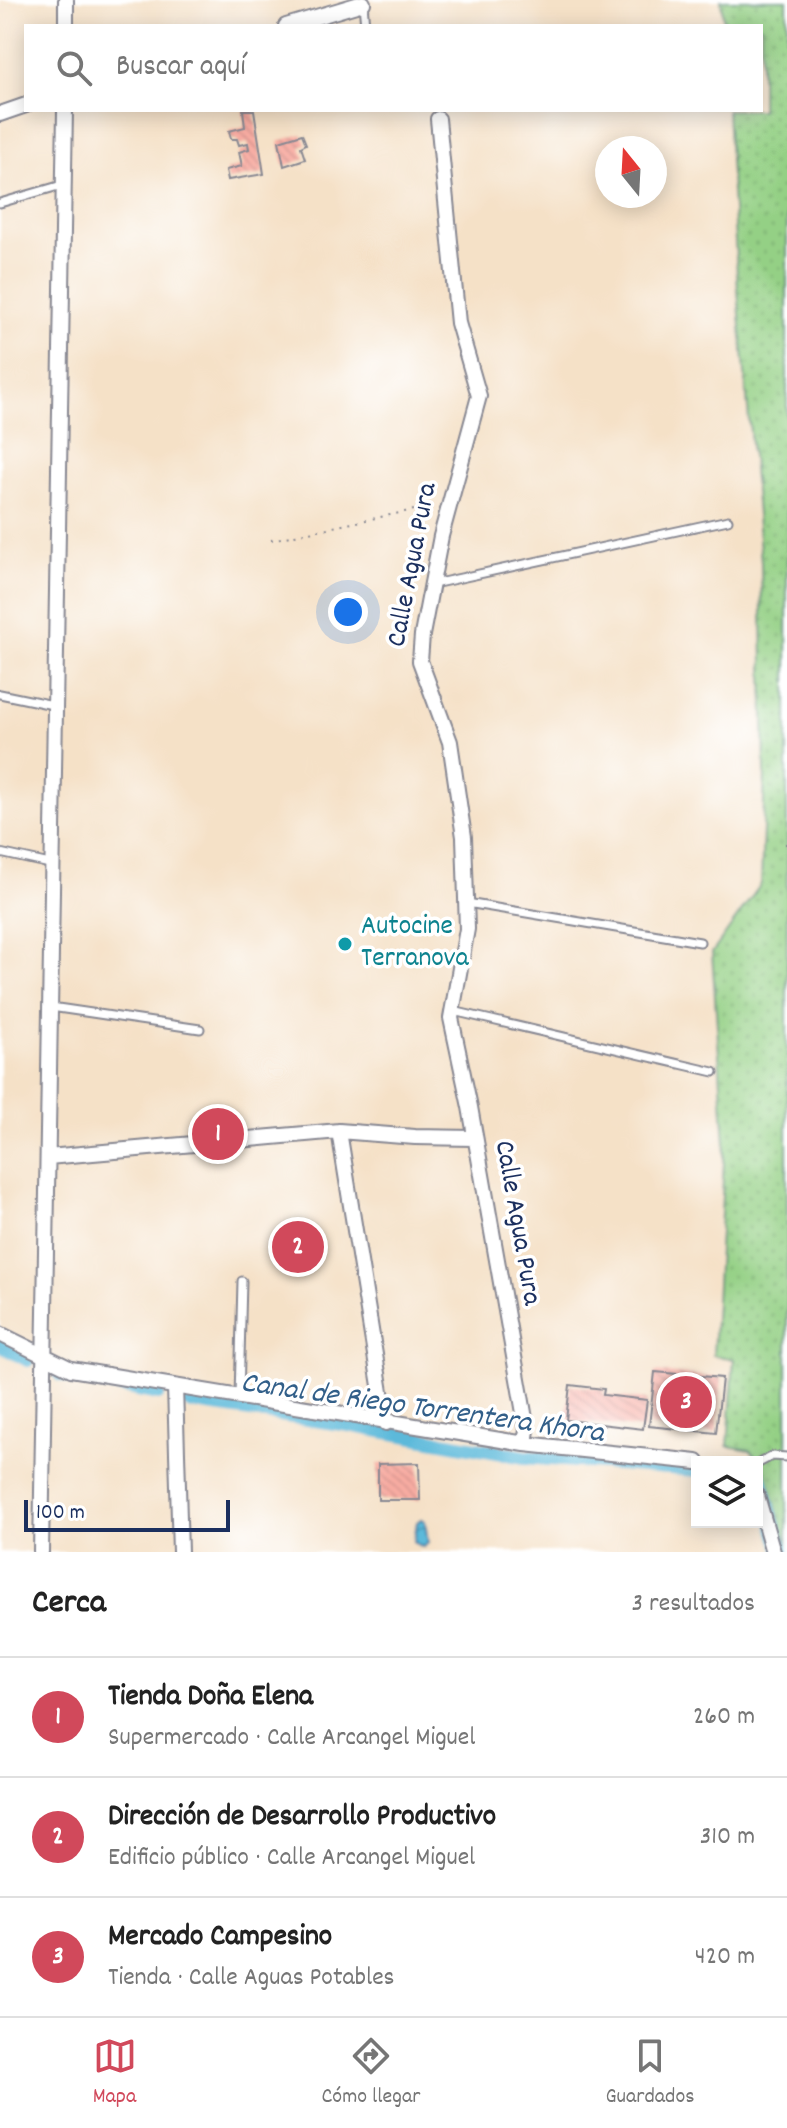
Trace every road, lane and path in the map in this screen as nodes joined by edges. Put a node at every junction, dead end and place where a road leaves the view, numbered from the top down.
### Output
1 (66, 0) edge
2 (363, 3) joint
3 (66, 24) edge
4 (293, 24) edge
5 (365, 24) edge
6 (24, 106) edge
7 (65, 112) edge
8 (0, 114) edge
9 (438, 119) dead end
10 (62, 185) junction
11 (0, 203) edge
12 (450, 503) junction
13 (728, 520) dead end
14 (271, 540) dead end
15 (431, 584) junction
16 (0, 694) edge
17 (53, 705) junction
18 (0, 853) edge
19 (50, 864) junction
20 (467, 903) junction
21 (700, 942) dead end
22 (49, 1006) junction
23 (451, 1010) junction
24 (200, 1029) dead end
25 (714, 1072) dead end
26 (339, 1131) junction
27 (474, 1138) junction
28 (48, 1157) junction
29 (242, 1281) dead end
30 (0, 1334) edge
31 (44, 1356) junction
32 (175, 1387) junction
33 (239, 1397) junction
34 (386, 1423) junction
35 (525, 1444) junction
36 (787, 1457) edge
37 (691, 1461) edge
38 (763, 1461) edge
39 (763, 1517) edge
40 (41, 1552) edge
41 (180, 1552) edge
42 (773, 1552) edge

1 - 3 street
2 - 4 street
2 - 5 lane
6 - 8 street
7 - 10 street
9 - 12 street, Calle Agua Pura
10 - 11 lane
10 - 17 street
12 - 14 path
12 - 15 street, Calle Agua Pura
13 - 15 lane
15 - 20 street, Calle Agua Pura
16 - 17 lane
17 - 19 street
18 - 19 lane
19 - 22 street
20 - 21 lane
20 - 23 street, Calle Agua Pura
22 - 24 lane
22 - 28 street
23 - 25 lane
23 - 27 street, Calle Agua Pura
26 - 27 street
26 - 28 street
26 - 34 street
27 - 35 street, Calle Agua Pura
28 - 31 street
29 - 33 lane
30 - 31 street
31 - 32 street
31 - 40 street
32 - 33 street
32 - 41 street
33 - 34 street
34 - 35 street
35 - 37 street
36 - 38 lane
39 - 42 street

